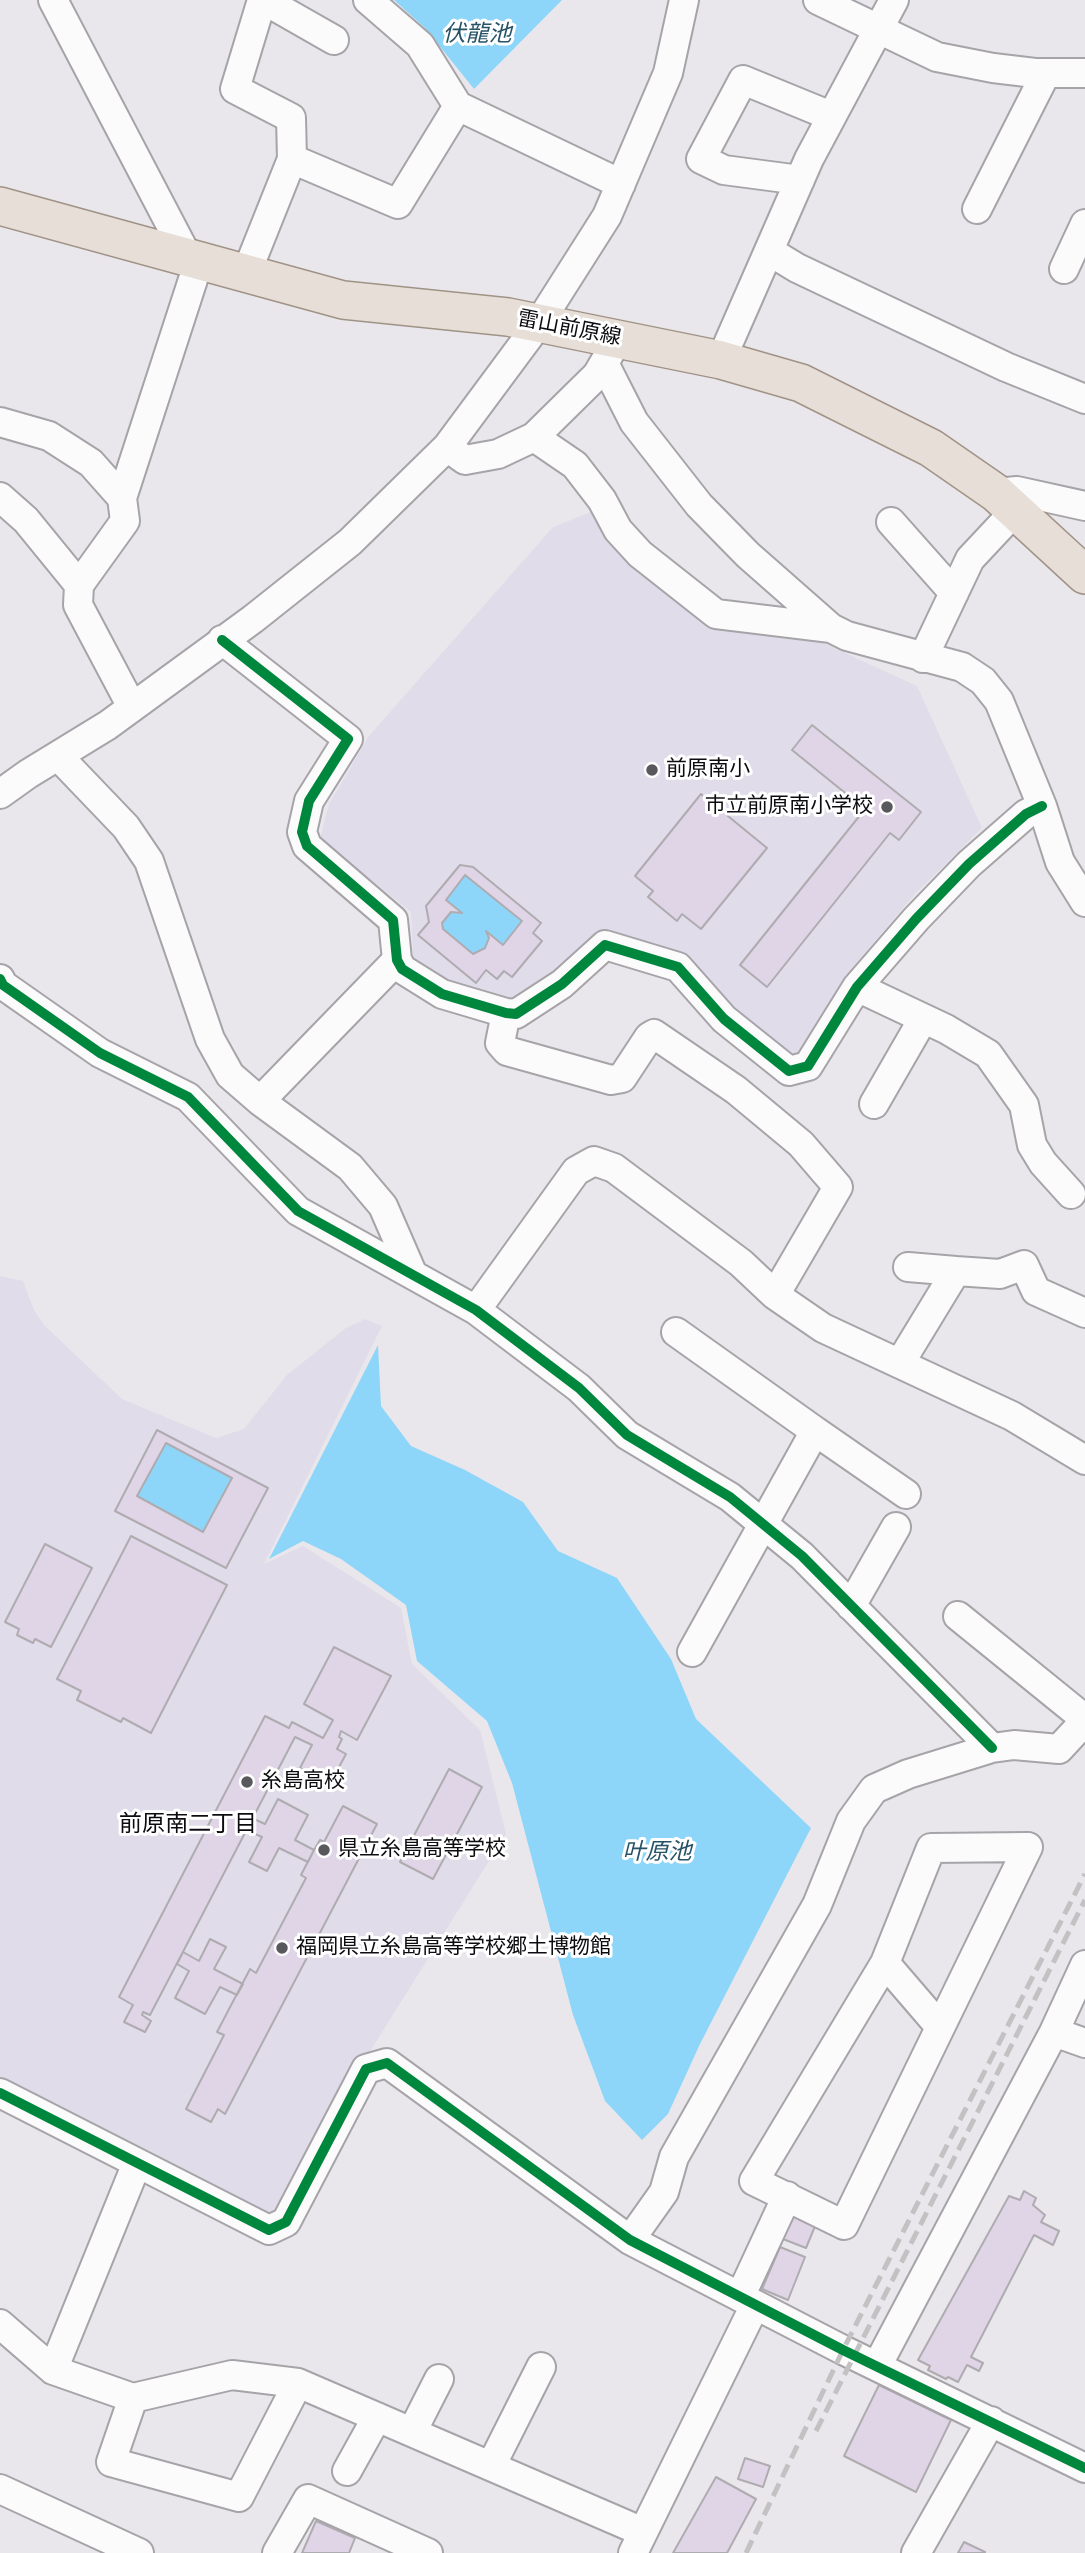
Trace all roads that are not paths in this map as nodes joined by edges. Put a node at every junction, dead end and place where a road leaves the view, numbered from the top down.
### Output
1 (53, 0) edge
2 (263, 0) edge
3 (368, 0) edge
4 (684, 0) edge
5 (818, 0) edge
6 (894, 0) edge
7 (878, 30) junction
8 (334, 40) dead end
9 (1046, 73) junction
10 (1085, 73) edge
11 (458, 106) junction
12 (831, 116) junction
13 (292, 159) junction
14 (800, 180) junction
15 (621, 184) junction
16 (0, 206) edge
17 (977, 209) dead end
18 (1085, 224) edge
19 (769, 251) junction
20 (193, 260) junction
21 (1064, 269) dead end
22 (246, 274) junction
23 (539, 323) junction
24 (611, 351) junction
25 (722, 360) junction
26 (1085, 400) edge
27 (0, 422) edge
28 (534, 437) junction
29 (447, 447) junction
30 (0, 497) edge
31 (122, 498) junction
32 (1006, 502) junction
33 (1085, 506) edge
34 (891, 522) dead end
35 (1085, 575) edge
36 (79, 585) junction
37 (954, 593) junction
38 (831, 628) junction
39 (222, 640) junction
40 (923, 658) junction
41 (132, 707) junction
42 (58, 756) junction
43 (0, 794) edge
44 (1042, 806) junction
45 (1085, 902) edge
46 (397, 960) junction
47 (0, 979) edge
48 (856, 987) junction
49 (506, 1013) junction
50 (923, 1019) junction
51 (260, 1101) junction
52 (874, 1104) dead end
53 (1071, 1195) dead end
54 (908, 1267) dead end
55 (956, 1271) junction
56 (413, 1275) junction
57 (775, 1295) junction
58 (476, 1310) junction
59 (1085, 1313) edge
60 (676, 1332) dead end
61 (900, 1363) junction
62 (815, 1432) junction
63 (1085, 1460) edge
64 (906, 1494) dead end
65 (763, 1526) junction
66 (896, 1527) dead end
67 (851, 1606) junction
68 (958, 1616) dead end
69 (692, 1652) dead end
70 (1085, 1720) edge
71 (992, 1748) junction
72 (885, 1963) junction
73 (1085, 1965) edge
74 (940, 2027) junction
75 (1054, 2032) junction
76 (1085, 2043) edge
77 (0, 2093) edge
78 (137, 2163) junction
79 (787, 2196) junction
80 (630, 2240) junction
81 (747, 2301) junction
82 (0, 2324) edge
83 (877, 2366) junction
84 (541, 2367) dead end
85 (53, 2370) junction
86 (439, 2379) dead end
87 (298, 2383) junction
88 (132, 2398) junction
89 (377, 2417) junction
90 (990, 2421) junction
91 (412, 2432) junction
92 (491, 2466) junction
93 (1085, 2468) edge
94 (347, 2471) dead end
95 (0, 2489) edge
96 (638, 2542) edge
97 (139, 2553) edge
98 (277, 2553) edge
99 (428, 2553) edge
100 (916, 2553) edge

1 - 20 street
2 - 8 street
2 - 13 street
3 - 11 street
4 - 15 street
5 - 7 street
6 - 7 street
7 - 9 street
7 - 12 street
9 - 10 street
9 - 17 street
11 - 13 street
11 - 15 street
12 - 14 street
12 - 14 street
13 - 22 street
14 - 19 street
15 - 23 street
16 - 20 main road, 雷山前原線
18 - 21 street
19 - 25 street
19 - 26 street
20 - 22 main road, 雷山前原線
20 - 31 street
22 - 23 main road, 雷山前原線
23 - 24 main road, 雷山前原線
23 - 29 street
24 - 25 main road, 雷山前原線
24 - 28 street
24 - 38 street
25 - 32 main road, 雷山前原線
27 - 31 street
28 - 29 street
28 - 38 street
29 - 39 street
30 - 36 street
31 - 36 street
32 - 33 street
32 - 35 main road, 雷山前原線
32 - 37 street
34 - 37 street
36 - 41 street
37 - 40 street
38 - 40 street
39 - 41 street
39 - 46 street
40 - 44 street
41 - 42 street
42 - 43 street
42 - 51 street
44 - 45 street
44 - 48 street
46 - 49 street
46 - 51 street
47 - 56 street
48 - 49 street
48 - 50 street
49 - 57 street
50 - 52 street
50 - 53 street
51 - 56 street
54 - 55 street
55 - 59 street
55 - 61 street
56 - 58 street
57 - 58 street
57 - 61 street
58 - 65 street
60 - 62 street
61 - 63 street
62 - 64 street
62 - 65 street
65 - 67 street
65 - 69 street
66 - 67 street
67 - 71 street
68 - 70 street
70 - 71 street
71 - 80 street
72 - 74 street
72 - 74 street
72 - 79 street
73 - 75 street
74 - 79 street
75 - 76 street
75 - 83 street
77 - 78 street
78 - 80 street
78 - 85 street
79 - 81 street
80 - 81 street
81 - 83 street
81 - 96 street
82 - 85 street
83 - 90 street
84 - 92 street
85 - 88 street
86 - 91 street
87 - 88 street
87 - 88 street
87 - 89 street
89 - 91 street
89 - 94 street
90 - 93 street
90 - 100 street
91 - 92 street
92 - 96 street
95 - 97 street
98 - 99 street

